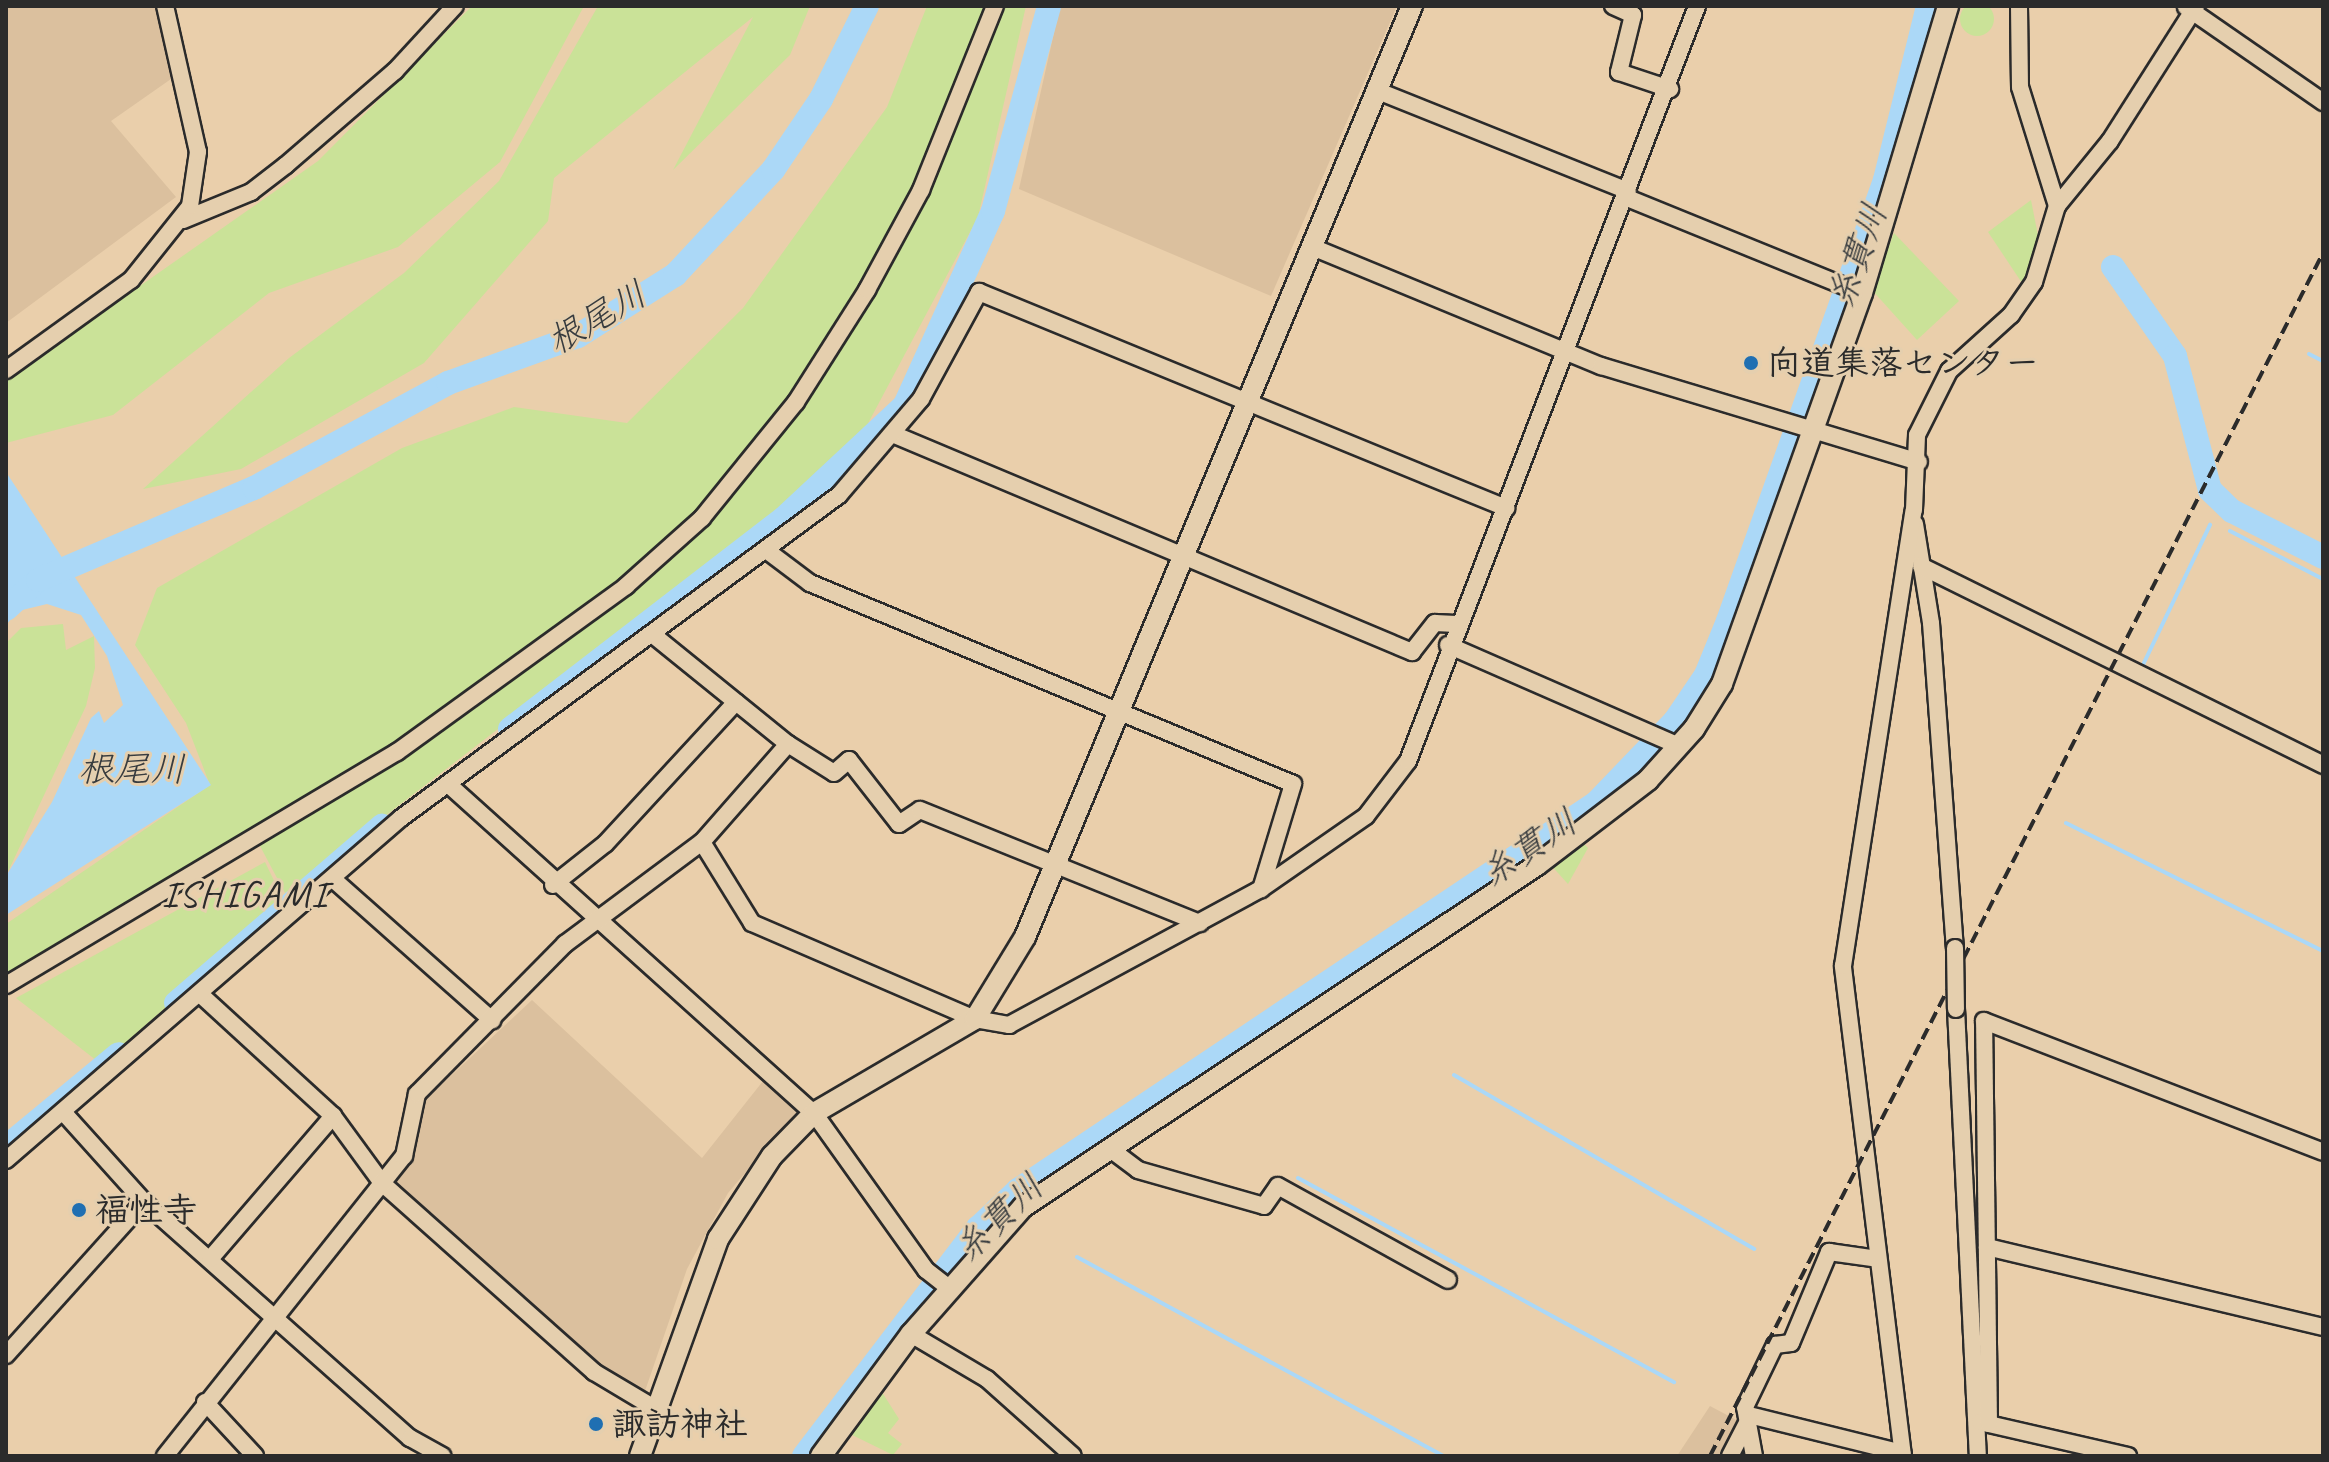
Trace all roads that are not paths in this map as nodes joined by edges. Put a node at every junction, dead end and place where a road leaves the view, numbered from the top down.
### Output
1 (165, 6) edge
2 (455, 6) edge
3 (1412, 6) edge
4 (1613, 6) edge
5 (1697, 6) edge
6 (1948, 6) edge
7 (2019, 6) edge
8 (2191, 8) edge
9 (996, 10) edge
10 (1670, 89) junction
11 (1378, 91) junction
12 (2323, 102) edge
13 (1626, 194) junction
14 (2056, 208) junction
15 (183, 220) junction
16 (1312, 247) junction
17 (1851, 289) junction
18 (1568, 354) junction
19 (6, 370) edge
20 (1248, 402) junction
21 (1802, 425) junction
22 (895, 435) junction
23 (1919, 462) junction
24 (1506, 508) junction
25 (1914, 510) junction
26 (766, 550) junction
27 (1184, 557) junction
28 (1921, 566) junction
29 (1456, 624) junction
30 (652, 634) junction
31 (1448, 645) junction
32 (736, 702) junction
33 (1119, 713) junction
34 (1667, 741) junction
35 (788, 744) junction
36 (2323, 765) edge
37 (448, 784) junction
38 (702, 842) junction
39 (1055, 869) junction
40 (333, 879) junction
41 (553, 885) junction
42 (1261, 889) junction
43 (594, 919) junction
44 (1200, 923) junction
45 (6, 985) edge
46 (200, 994) junction
47 (975, 1019) junction
48 (492, 1020) junction
49 (64, 1113) junction
50 (814, 1113) junction
51 (333, 1116) junction
52 (1109, 1148) junction
53 (2323, 1152) edge
54 (6, 1160) edge
55 (382, 1183) junction
56 (144, 1202) junction
57 (1987, 1247) junction
58 (210, 1259) junction
59 (1878, 1259) junction
60 (1448, 1280) dead end
61 (941, 1282) junction
62 (273, 1313) junction
63 (2323, 1327) edge
64 (911, 1334) junction
65 (6, 1355) edge
66 (205, 1402) junction
67 (656, 1409) junction
68 (1749, 1417) junction
69 (1984, 1423) junction
70 (1902, 1454) edge
71 (165, 1456) edge
72 (255, 1456) edge
73 (442, 1456) edge
74 (640, 1456) edge
75 (821, 1456) edge
76 (1073, 1456) edge
77 (1730, 1456) edge
78 (1754, 1456) edge
79 (1978, 1456) edge
80 (2128, 1456) edge

1 - 15 street
2 - 15 street
3 - 11 street
4 - 10 street
5 - 10 street
6 - 17 street
7 - 14 street
8 - 12 street
8 - 14 street
9 - 45 street
10 - 13 street
11 - 13 street
11 - 16 street
13 - 17 street
13 - 18 street
14 - 23 street
15 - 19 street
16 - 18 street
16 - 20 street
17 - 21 street
18 - 21 street
18 - 24 street
20 - 22 street
20 - 24 street
20 - 27 street
21 - 23 street
21 - 34 street
22 - 26 street
22 - 27 street
23 - 25 street
24 - 29 street
25 - 28 street
25 - 59 street
26 - 30 street
26 - 33 street
27 - 29 street
27 - 33 street
28 - 36 street
28 - 69 street, bridge
29 - 31 street
30 - 32 street
30 - 37 street
31 - 34 street
31 - 42 street
32 - 35 street
32 - 41 street
33 - 39 street
33 - 42 street
34 - 52 street
35 - 38 street
35 - 39 street
37 - 40 street
37 - 41 street
38 - 43 street
38 - 47 street
39 - 44 street
39 - 47 street
40 - 46 street
40 - 48 street
41 - 43 street
42 - 44 street
43 - 48 street
43 - 50 street
44 - 47 street
46 - 49 street
46 - 51 street
47 - 50 street
48 - 55 street
49 - 54 street
49 - 56 street
50 - 61 street
50 - 67 street
51 - 55 street
51 - 58 street
52 - 60 street
52 - 61 street
53 - 57 street
55 - 62 street
55 - 67 street
56 - 58 street
56 - 65 street
57 - 63 street
57 - 69 street
58 - 62 street
59 - 68 street
59 - 70 street
61 - 64 street
62 - 66 street
62 - 73 street
64 - 75 street
64 - 76 street
66 - 71 street
66 - 72 street
67 - 74 street
68 - 70 street
68 - 77 street
68 - 78 street
69 - 79 street
69 - 80 street

